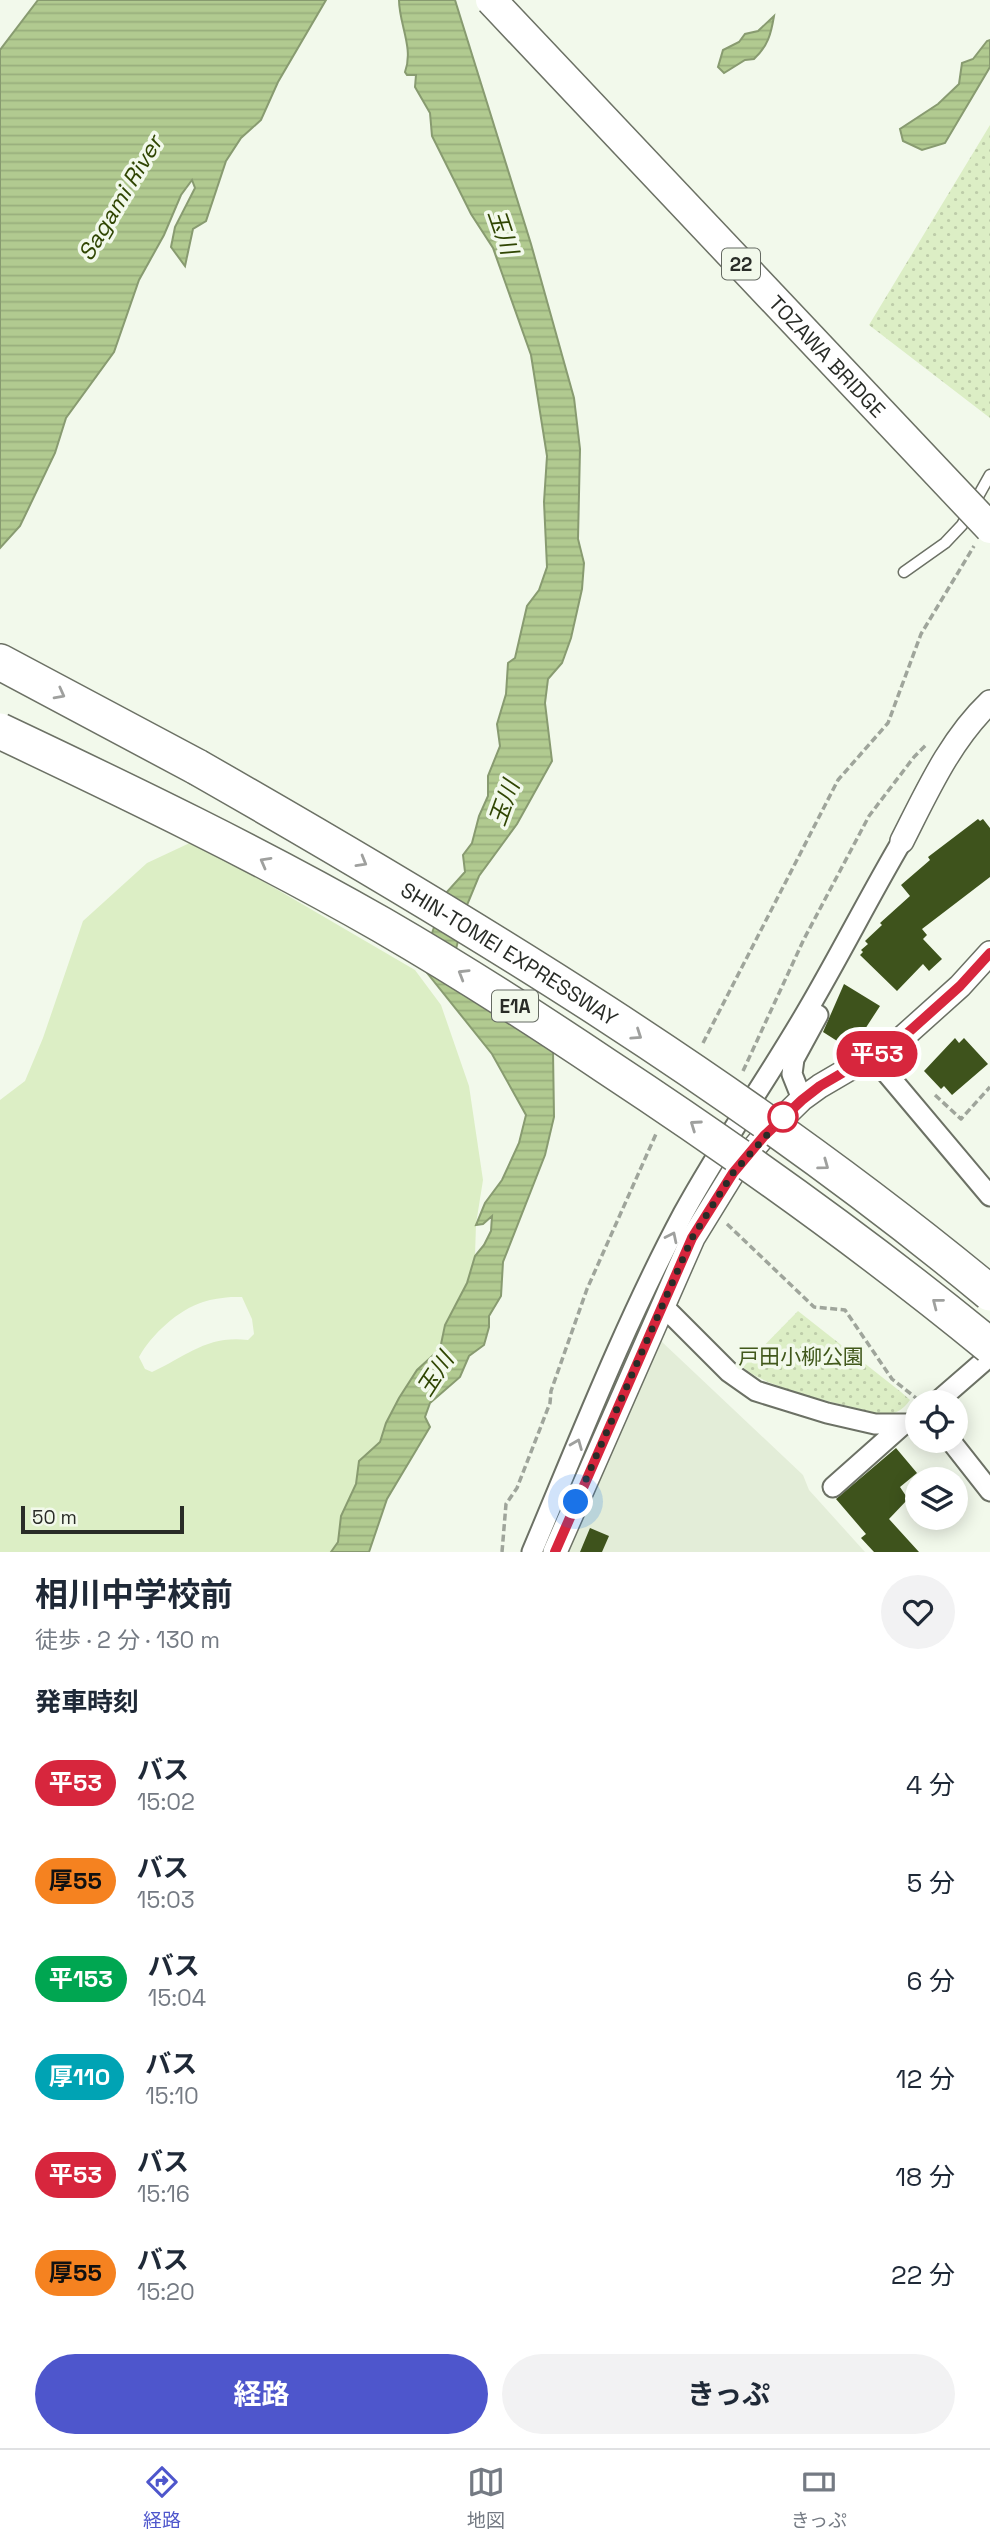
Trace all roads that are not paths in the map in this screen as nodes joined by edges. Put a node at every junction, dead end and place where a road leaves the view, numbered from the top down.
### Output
1 (491, 0) edge
2 (990, 475) edge
3 (984, 535) edge
4 (904, 572) dead end
5 (0, 662) edge
6 (990, 702) edge
7 (0, 730) edge
8 (902, 841) junction
9 (990, 953) edge
10 (873, 1056) junction
11 (802, 1100) junction
12 (990, 1196) edge
13 (990, 1293) edge
14 (663, 1306) junction
15 (990, 1346) edge
16 (990, 1356) edge
17 (951, 1390) edge
18 (905, 1424) edge
19 (905, 1429) edge
20 (960, 1453) edge
21 (833, 1487) dead end
22 (990, 1491) edge
23 (532, 1552) edge
24 (555, 1552) edge

1 - 3 main road, TOZAWA BRIDGE / 22, bridge
2 - 4 lane
5 -> 13 highway, SHIN-TOMEI EXPRESSWAY / E1A, bridge
6 - 8 street
15 -> 7 highway, SHIN-TOMEI EXPRESSWAY / E1A, bridge
8 - 11 street
23 -> 8 street
9 - 10 street
10 - 11 street
10 - 12 street
11 - 14 street
14 - 18 street
14 - 24 street
16 - 17 street
19 - 21 street
20 - 22 street

